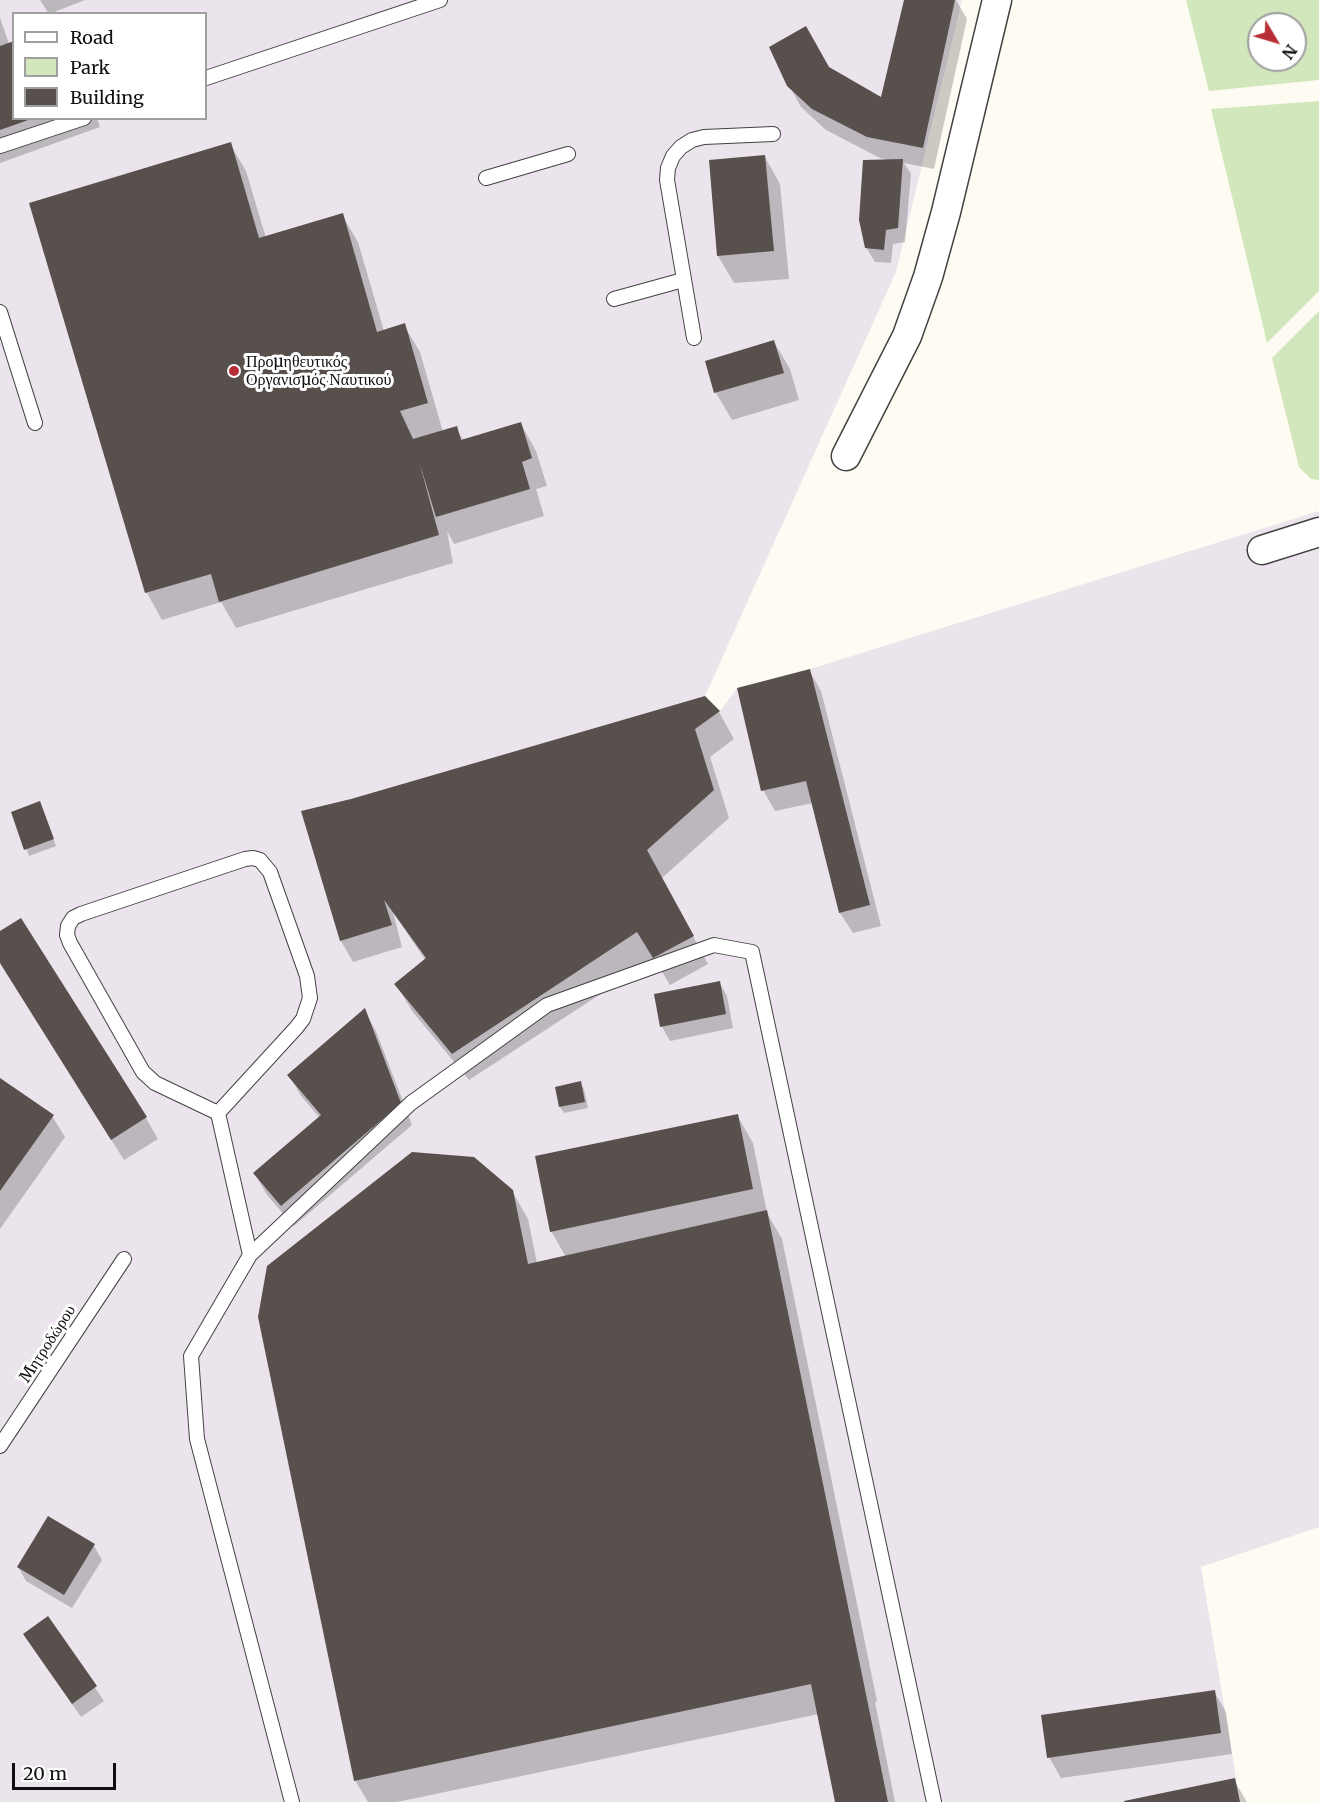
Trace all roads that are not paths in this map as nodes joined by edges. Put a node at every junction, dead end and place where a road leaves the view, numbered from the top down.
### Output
1 (440, 0) edge
2 (997, 0) edge
3 (207, 78) edge
4 (78, 120) edge
5 (773, 134) dead end
6 (0, 146) edge
7 (568, 154) dead end
8 (486, 178) dead end
9 (683, 280) junction
10 (614, 298) dead end
11 (0, 312) edge
12 (694, 338) dead end
13 (35, 423) dead end
14 (846, 456) dead end
15 (1319, 532) edge
16 (1262, 550) dead end
17 (218, 1113) junction
18 (250, 1255) junction
19 (124, 1259) dead end
20 (0, 1446) edge
21 (292, 1802) edge
22 (934, 1802) edge

1 - 3 lane
2 - 14 street
4 - 6 lane
5 - 9 lane
7 - 8 lane
9 - 10 lane
9 - 12 lane
11 - 13 lane
15 - 16 street
17 - 17 lane
17 - 18 lane
18 - 21 lane
18 - 22 lane
19 - 20 lane, Μητροδώρου

